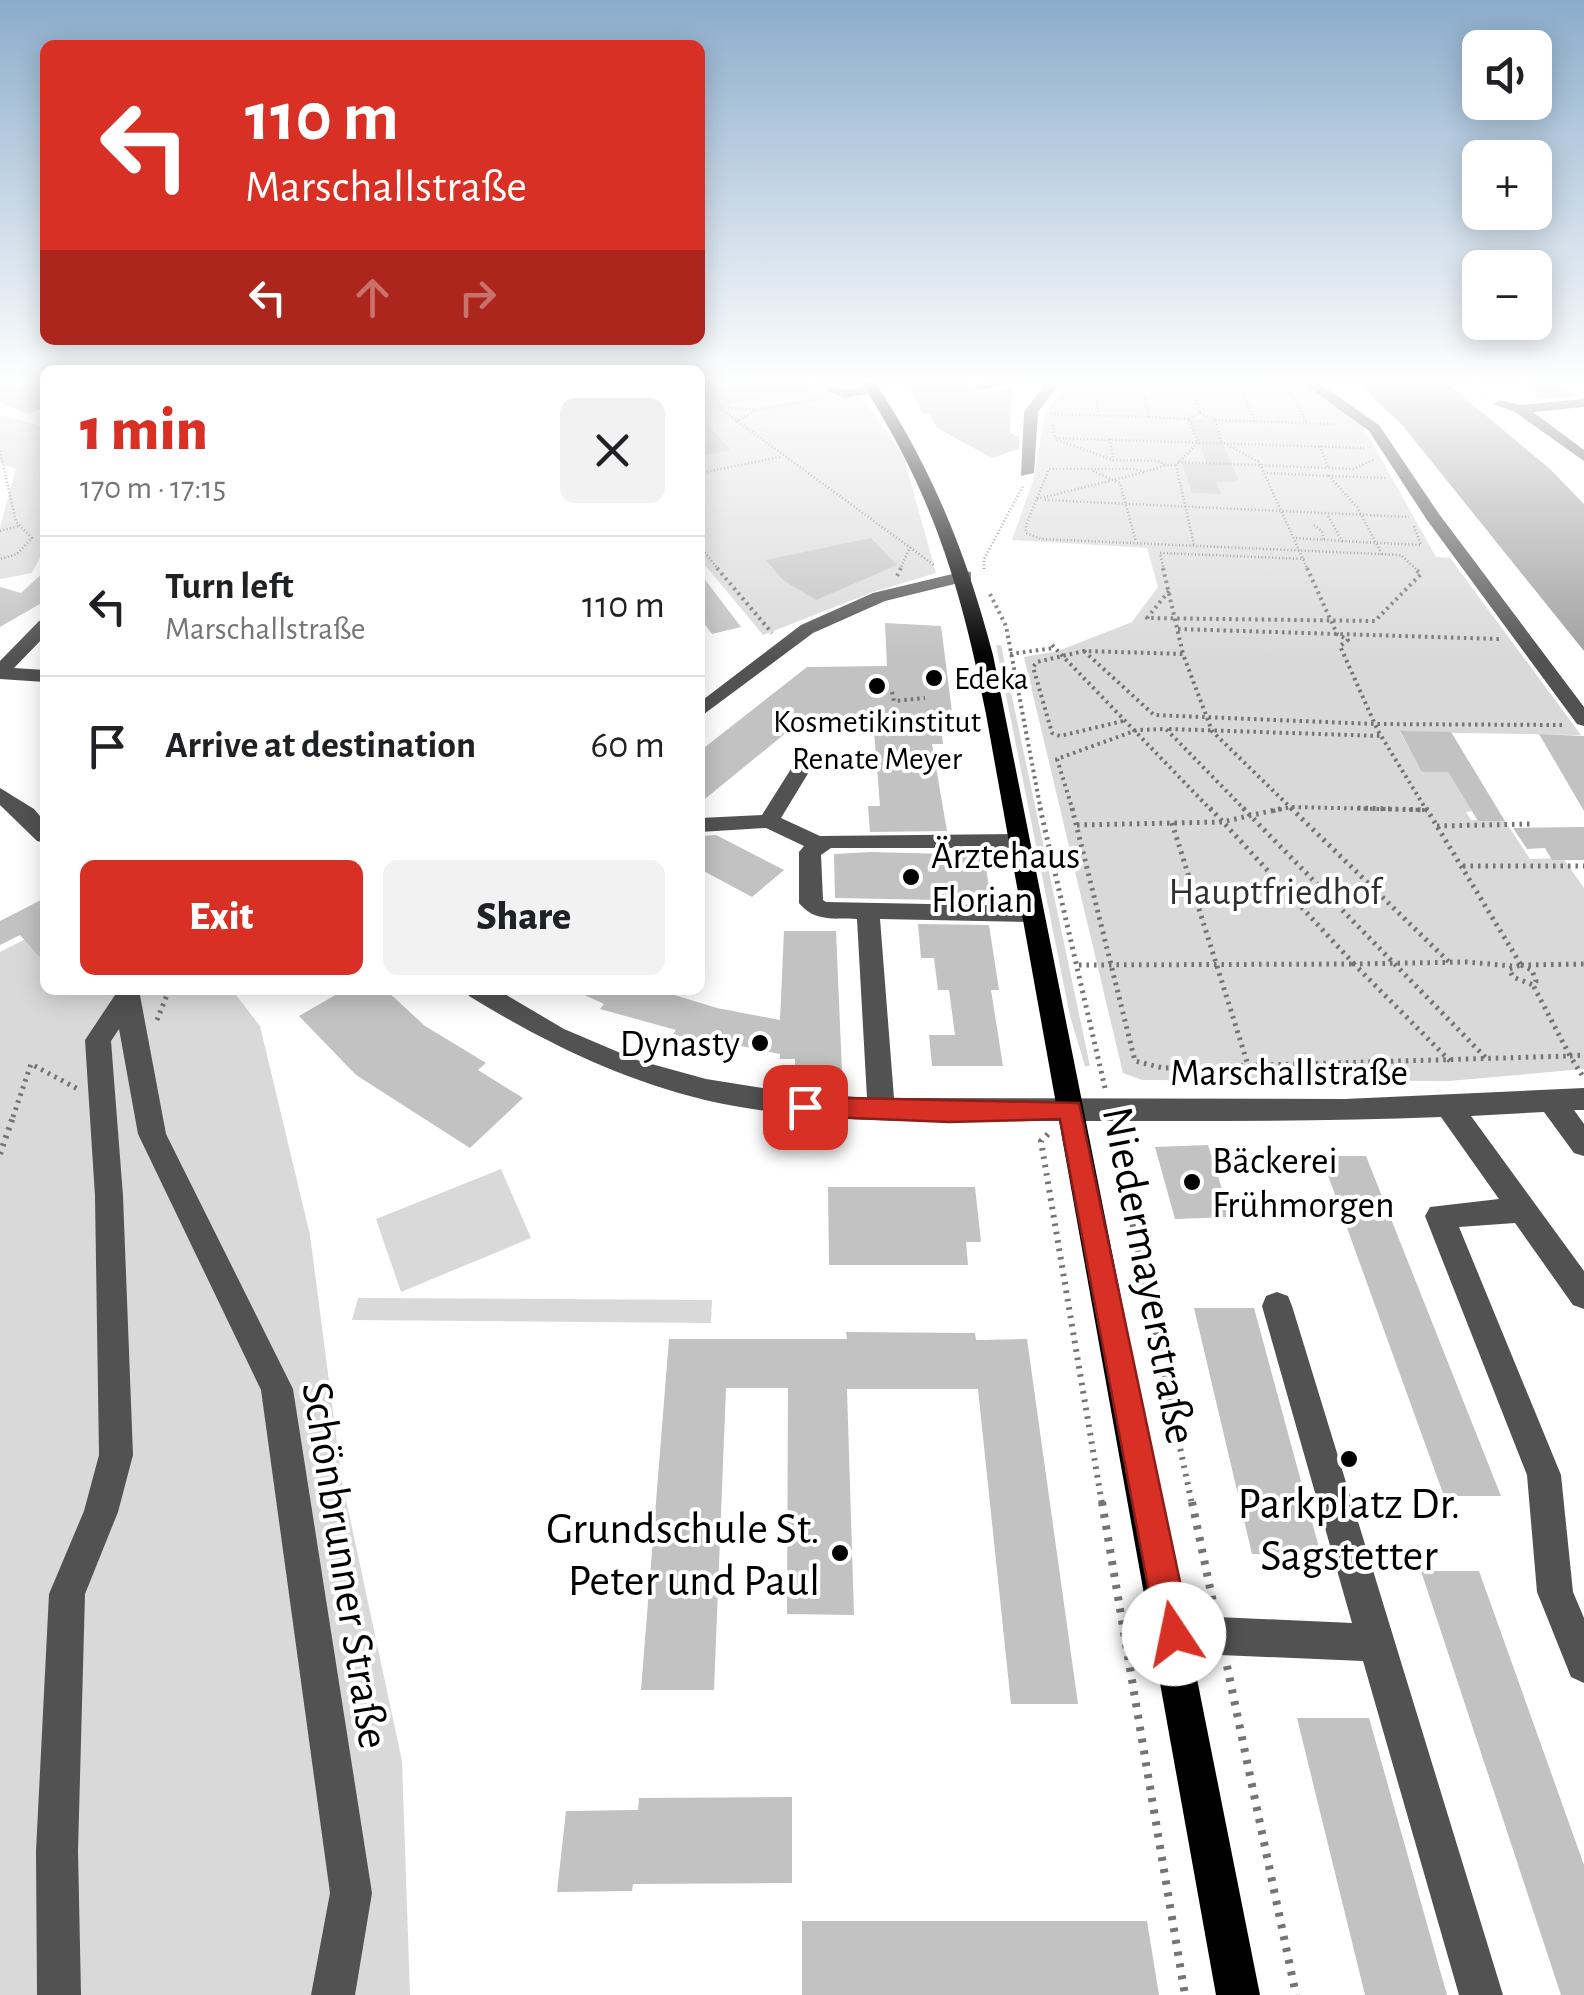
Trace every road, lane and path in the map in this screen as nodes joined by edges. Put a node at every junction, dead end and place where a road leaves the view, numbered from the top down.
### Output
1 (4, 472) edge
2 (803, 472) edge
3 (923, 472) edge
4 (1048, 472) edge
5 (1097, 472) edge
6 (1144, 472) edge
7 (1179, 472) edge
8 (1403, 472) edge
9 (1026, 473) edge
10 (1265, 473) joint
11 (1329, 476) junction
12 (1115, 480) junction
13 (1394, 490) dead end
14 (1018, 500) junction
15 (1037, 501) junction
16 (1128, 504) junction
17 (1402, 504) dead end
18 (1186, 508) junction
19 (1283, 509) junction
20 (1326, 513) junction
21 (1360, 515) junction
22 (1410, 517) junction
23 (1314, 525) dead end
24 (19, 526) junction
25 (0, 530) edge
26 (1296, 538) junction
27 (1324, 540) junction
28 (1342, 541) junction
29 (1136, 542) junction
30 (1374, 542) junction
31 (1194, 546) junction
32 (1302, 550) junction
33 (705, 553) edge
34 (1194, 554) junction
35 (1382, 554) junction
36 (0, 559) edge
37 (1306, 559) junction
38 (929, 564) dead end
39 (979, 582) junction
40 (1169, 591) junction
41 (1175, 618) junction
42 (1330, 621) junction
43 (1178, 629) junction
44 (40, 630) edge
45 (1337, 634) junction
46 (782, 644) junction
47 (1084, 651) junction
48 (1509, 653) dead end
49 (1010, 654) junction
50 (1183, 654) junction
51 (1064, 657) junction
52 (0, 672) edge
53 (40, 676) edge
54 (892, 692) dead end
55 (925, 698) dead end
56 (705, 706) edge
57 (1553, 712) dead end
58 (1209, 718) junction
59 (1584, 720) edge
60 (1122, 721) junction
61 (1374, 724) junction
62 (1166, 729) junction
63 (1137, 730) junction
64 (1212, 730) junction
65 (1381, 736) junction
66 (808, 757) dead end
67 (0, 795) edge
68 (1290, 807) junction
69 (1427, 810) junction
70 (1252, 816) junction
71 (770, 820) junction
72 (1222, 822) junction
73 (1172, 823) junction
74 (1077, 824) junction
75 (1532, 824) dead end
76 (705, 825) edge
77 (1437, 826) junction
78 (40, 830) edge
79 (1018, 840) junction
80 (820, 844) junction
81 (1462, 866) junction
82 (1584, 866) edge
83 (868, 911) junction
84 (1030, 914) junction
85 (1393, 962) junction
86 (1449, 962) junction
87 (1354, 964) junction
88 (1584, 964) edge
89 (1079, 965) junction
90 (1110, 965) junction
91 (1216, 965) junction
92 (1522, 965) junction
93 (1512, 966) junction
94 (1533, 985) junction
95 (127, 995) edge
96 (128, 995) edge
97 (166, 995) edge
98 (487, 995) edge
99 (160, 1015) dead end
100 (1584, 1055) edge
101 (1570, 1056) junction
102 (1487, 1059) junction
103 (1450, 1061) junction
104 (1248, 1066) junction
105 (103, 1093) junction
106 (1584, 1099) edge
107 (1552, 1102) junction
108 (1450, 1109) junction
109 (1070, 1110) junction
110 (1109, 1110) junction
111 (881, 1111) junction
112 (1584, 1145) edge
113 (0, 1154) edge
114 (1520, 1210) junction
115 (1584, 1295) edge
116 (1277, 1306) dead end
117 (1174, 1634) junction
118 (1220, 1638) junction
119 (1376, 1642) junction
120 (1584, 1664) edge
121 (60, 1995) edge
122 (334, 1995) edge
123 (1184, 1995) edge
124 (1238, 1995) edge
125 (1296, 1995) edge
126 (1481, 1995) edge

1 - 24 path
2 - 38 path
3 - 39 main road, Niedermayerstraße
4 - 15 path
5 - 12 path
6 - 12 path
7 - 18 path
8 - 59 street
9 - 14 path
10 - 11 path
10 - 19 path
11 - 13 path
11 - 21 path
12 - 15 path
12 - 16 path
14 - 15 path
14 - 39 path
15 - 16 path
15 - 29 path
16 - 18 path
16 - 29 path
17 - 22 path
18 - 19 path
18 - 31 path
19 - 20 path
19 - 26 path
20 - 21 path
20 - 28 path
21 - 22 path
21 - 30 path
22 - 30 path
23 - 27 path
24 - 25 path
24 - 36 path
26 - 27 path
26 - 32 path
27 - 28 path
28 - 30 path
29 - 31 path
30 - 35 path
31 - 32 path
31 - 34 path
32 - 35 path
32 - 37 path
33 - 46 path
34 - 37 path
34 - 40 path
35 - 42 path
37 - 42 path
39 - 46 street
39 - 49 path
39 - 79 main road, Niedermayerstraße
40 - 41 path
40 - 41 path
41 - 42 path
41 - 43 path
42 - 45 path
43 - 45 path
43 - 50 path
44 - 52 street
45 - 48 path
45 - 61 path
46 - 56 street
47 - 50 path
47 - 51 path
47 - 58 path
49 - 51 path
49 - 89 path
50 - 58 path
51 - 60 path
51 - 60 path
52 - 53 street
54 - 55 path
57 - 61 path
58 - 61 path
58 - 64 path
60 - 63 path
61 - 65 path
62 - 63 path
62 - 64 path
62 - 70 path
63 - 72 path
63 - 74 path
64 - 65 path
64 - 68 path
65 - 69 path
66 - 71 street
67 - 78 street
68 - 69 path
68 - 70 path
68 - 86 path
69 - 77 path
70 - 72 path
70 - 85 path
71 - 76 street
71 - 80 street
72 - 73 path
72 - 87 path
73 - 74 path
73 - 91 path
74 - 90 path
75 - 77 path
77 - 81 path
79 - 80 street
79 - 84 main road, Niedermayerstraße
80 - 83 street
81 - 82 path
81 - 92 path
83 - 84 street
83 - 111 street
84 - 109 main road, Niedermayerstraße
85 - 86 path
85 - 87 path
85 - 102 path
86 - 93 path
87 - 91 path
87 - 103 path
88 - 92 path
89 - 90 path
89 - 110 path
90 - 91 path
90 - 104 path
91 - 104 path
92 - 93 path
92 - 94 path
93 - 94 path
94 - 101 path
95 - 105 street, Schönbrunner Straße
96 - 122 street, Schönbrunner Straße
97 - 99 path
98 - 111 street, Marschallstraße
100 - 101 path
101 - 102 path
102 - 103 path
103 - 104 path
105 - 113 path
105 - 121 street, Schönbrunner Straße
106 - 107 street, Marschallstraße
107 - 108 street, Marschallstraße
107 - 112 street
108 - 110 street, Marschallstraße
108 - 114 street
109 - 110 street, Marschallstraße
109 - 111 street, Marschallstraße
109 - 117 main road, Niedermayerstraße
109 - 123 path
110 - 118 path
114 - 115 street
114 - 120 street
116 - 119 street
117 - 118 street
117 - 124 main road, Niedermayerstraße
118 - 119 street
118 - 125 path
119 - 126 street

